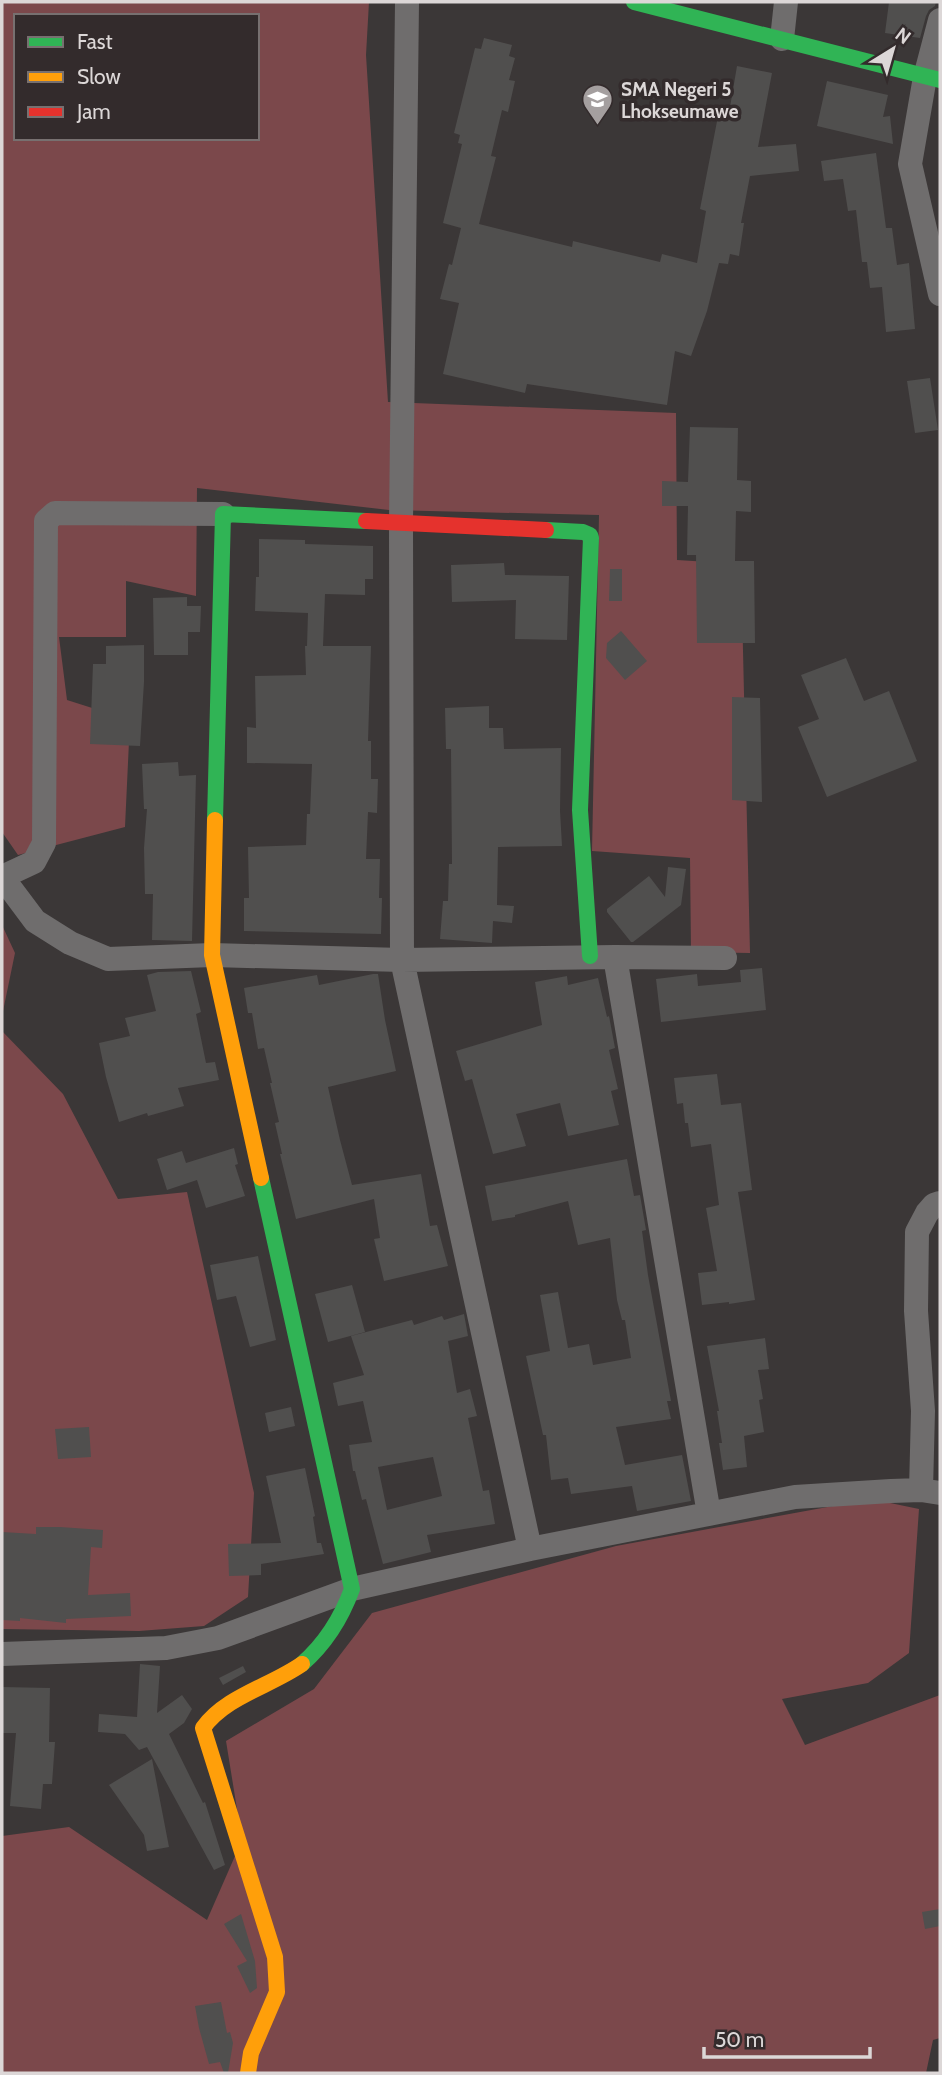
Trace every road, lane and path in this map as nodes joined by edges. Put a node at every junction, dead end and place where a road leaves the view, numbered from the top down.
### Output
1 (407, 2) edge
2 (634, 2) edge
3 (786, 2) edge
4 (940, 20) edge
5 (782, 39) junction
6 (933, 79) edge
7 (940, 294) edge
8 (223, 514) junction
9 (401, 522) junction
10 (212, 955) junction
11 (590, 956) junction
12 (615, 957) junction
13 (724, 958) dead end
14 (402, 960) junction
15 (940, 1203) edge
16 (931, 1492) edge
17 (709, 1514) junction
18 (530, 1549) junction
19 (352, 1589) junction
20 (2, 1654) edge
21 (248, 2073) edge

1 - 9 street
2 - 5 street
3 - 5 street
4 - 6 street
5 - 6 street
6 - 7 street
8 - 9 street
8 - 10 street
8 - 10 street
9 - 11 street
9 - 14 street
10 - 14 street
10 - 19 street
11 - 12 street
11 - 14 street
12 - 13 street
12 - 17 street
14 - 18 street
15 - 16 street
16 - 17 street
17 - 18 street
18 - 19 street
19 - 20 street
19 - 21 street

